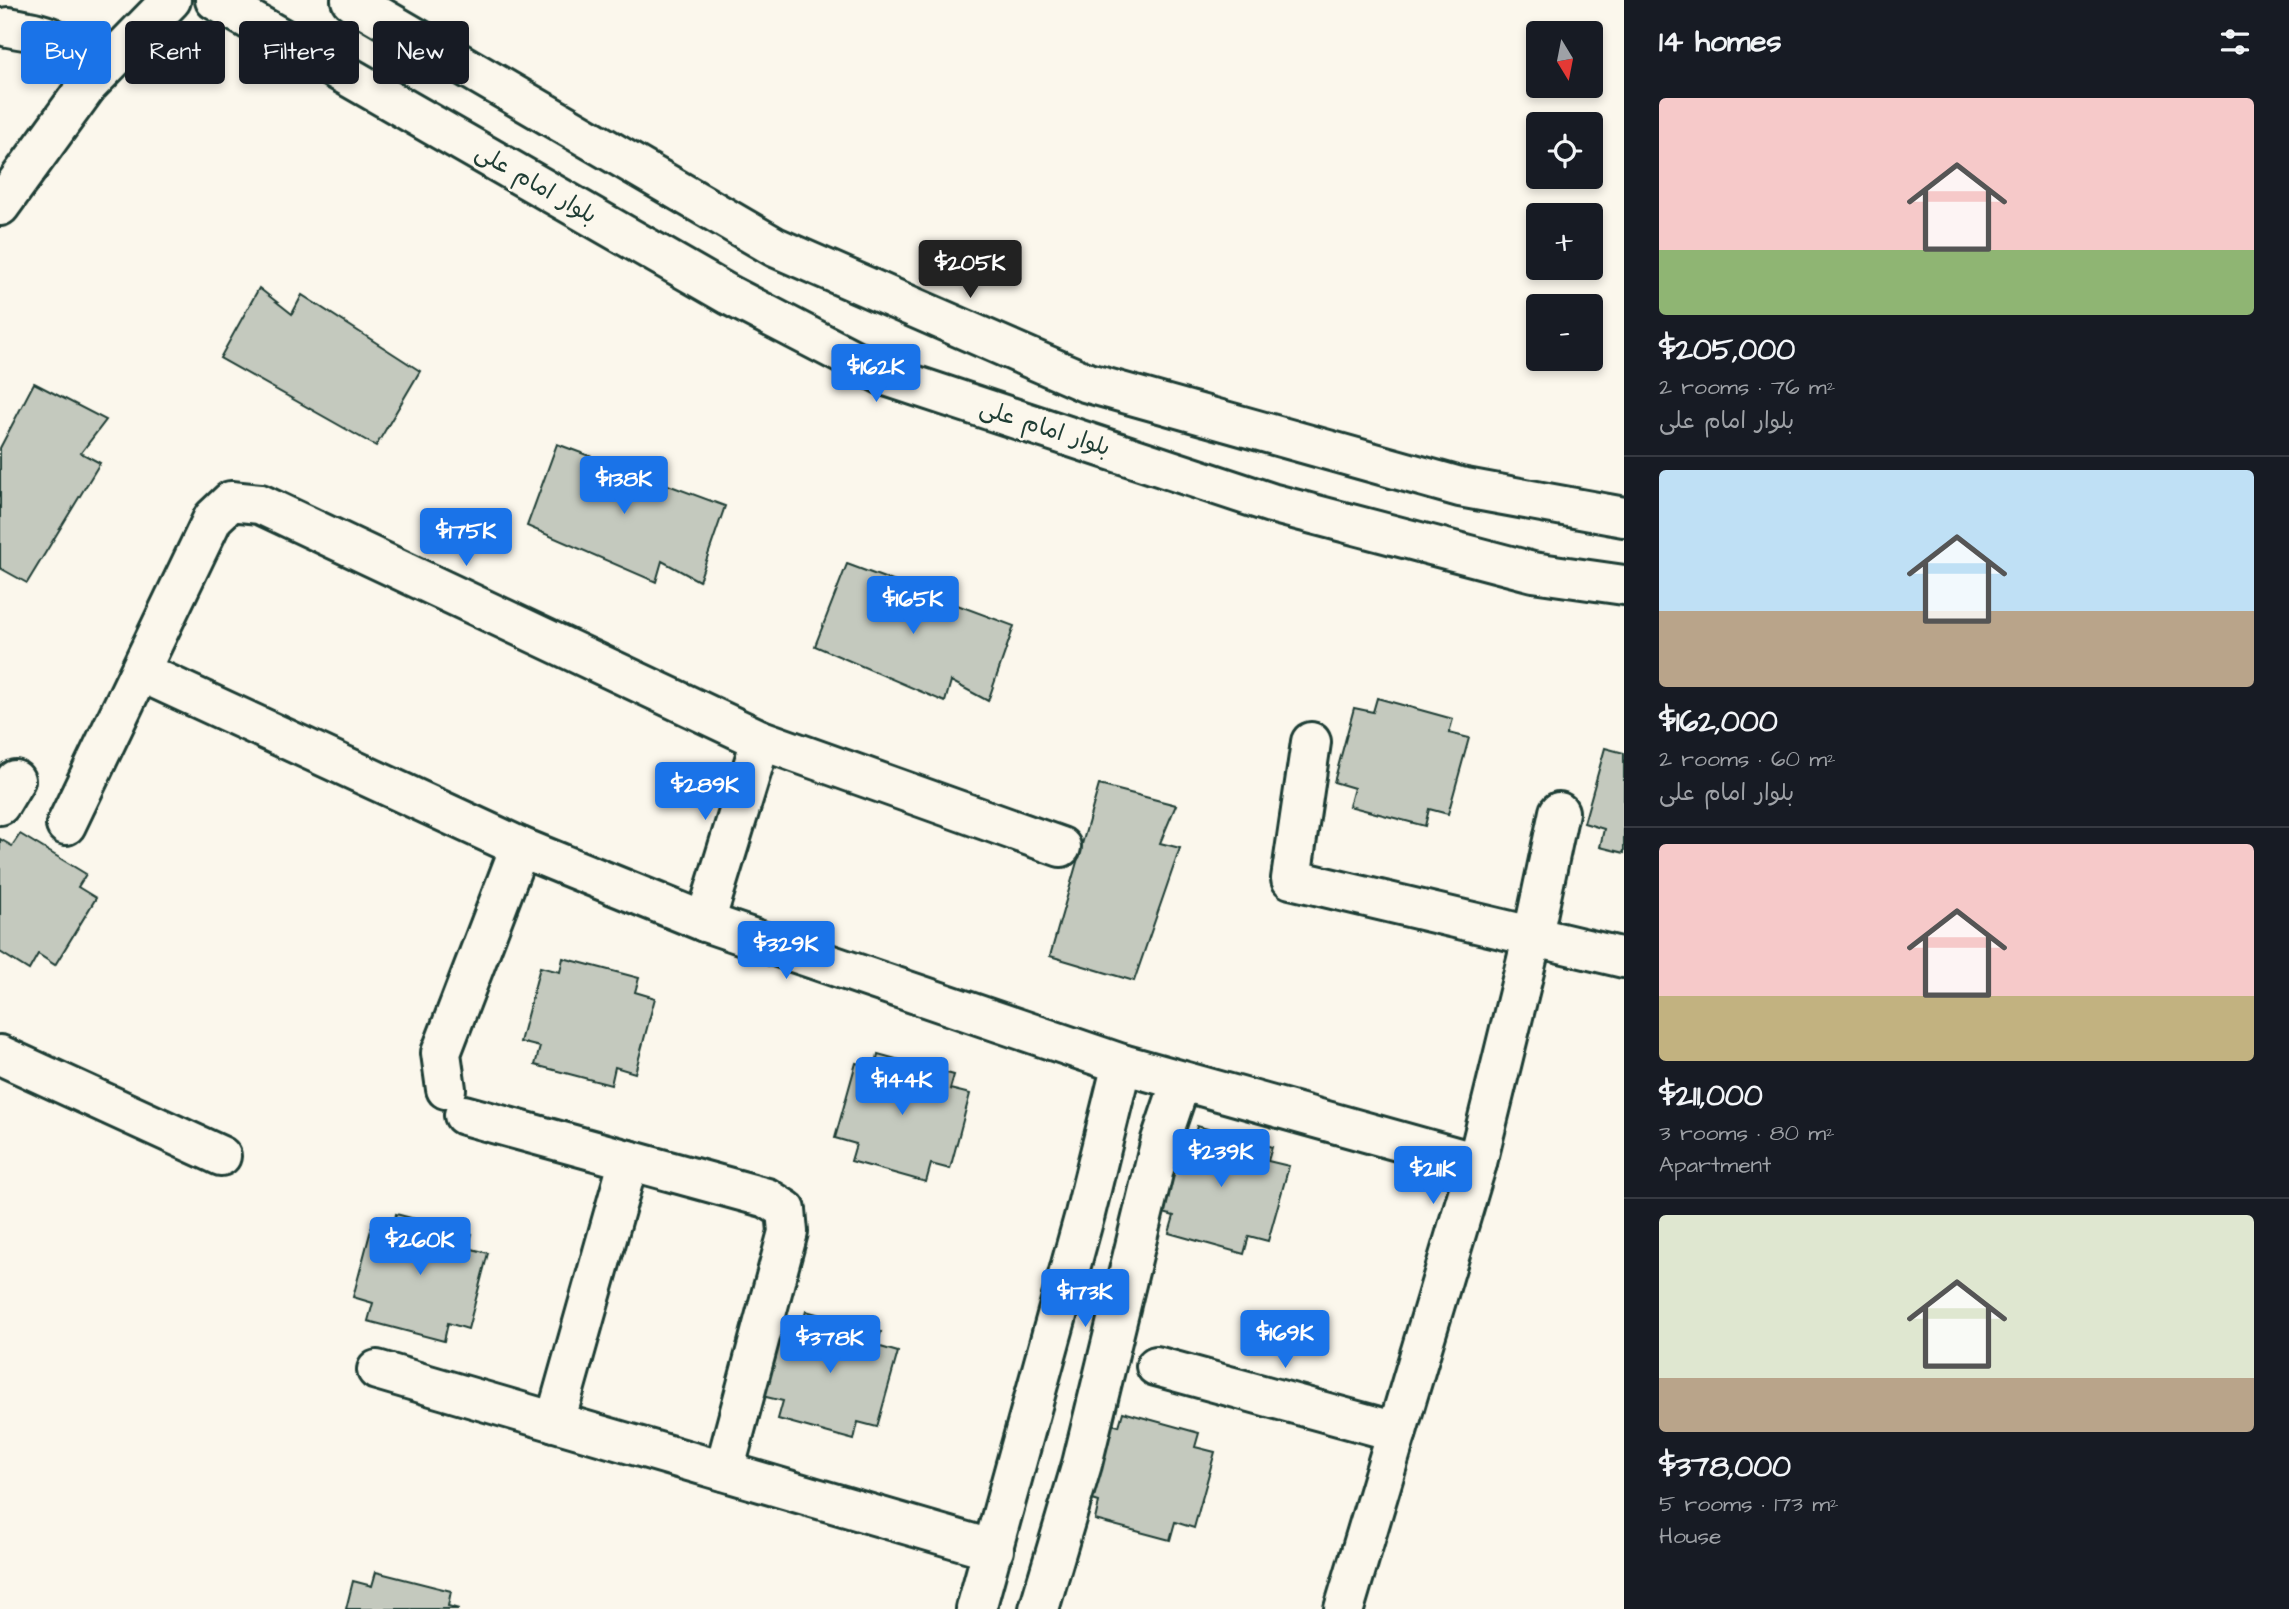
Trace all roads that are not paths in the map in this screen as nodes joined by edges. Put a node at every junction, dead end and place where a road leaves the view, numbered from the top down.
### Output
1 (171, 0) edge
2 (215, 0) edge
3 (351, 0) edge
4 (8, 22) edge
5 (88, 86) junction
6 (0, 206) edge
7 (1624, 517) edge
8 (1624, 585) edge
9 (141, 672) junction
10 (761, 740) junction
11 (1311, 742) dead end
12 (1559, 812) dead end
13 (66, 825) dead end
14 (520, 847) junction
15 (1060, 848) dead end
16 (705, 922) junction
17 (1533, 935) junction
18 (1624, 958) edge
19 (0, 1055) edge
20 (1122, 1064) junction
21 (1181, 1081) junction
22 (221, 1156) dead end
23 (629, 1160) junction
24 (1477, 1163) junction
25 (1049, 1349) junction
26 (1106, 1365) junction
27 (1156, 1366) dead end
28 (377, 1370) dead end
29 (555, 1422) junction
30 (1397, 1432) junction
31 (724, 1471) junction
32 (994, 1550) junction
33 (976, 1609) edge
34 (1039, 1609) edge
35 (1344, 1609) edge

1 - 5 street
2 - 8 street, بلوار امام علی
3 - 7 street
4 - 5 street
5 - 6 street
9 - 10 street
9 - 13 street
9 - 14 street
10 - 15 street
10 - 16 street
11 - 17 street
12 - 17 street
14 - 16 street
14 - 23 street
16 - 20 street
17 - 18 street
17 - 24 street
19 - 22 street
20 - 21 street
20 - 25 street
21 - 24 street
21 - 26 street
23 - 29 street
23 - 31 street
24 - 30 street
25 - 26 street
25 - 32 street
26 - 34 street
27 - 30 street
28 - 29 street
29 - 31 street
30 - 35 street
31 - 32 street
32 - 33 street

